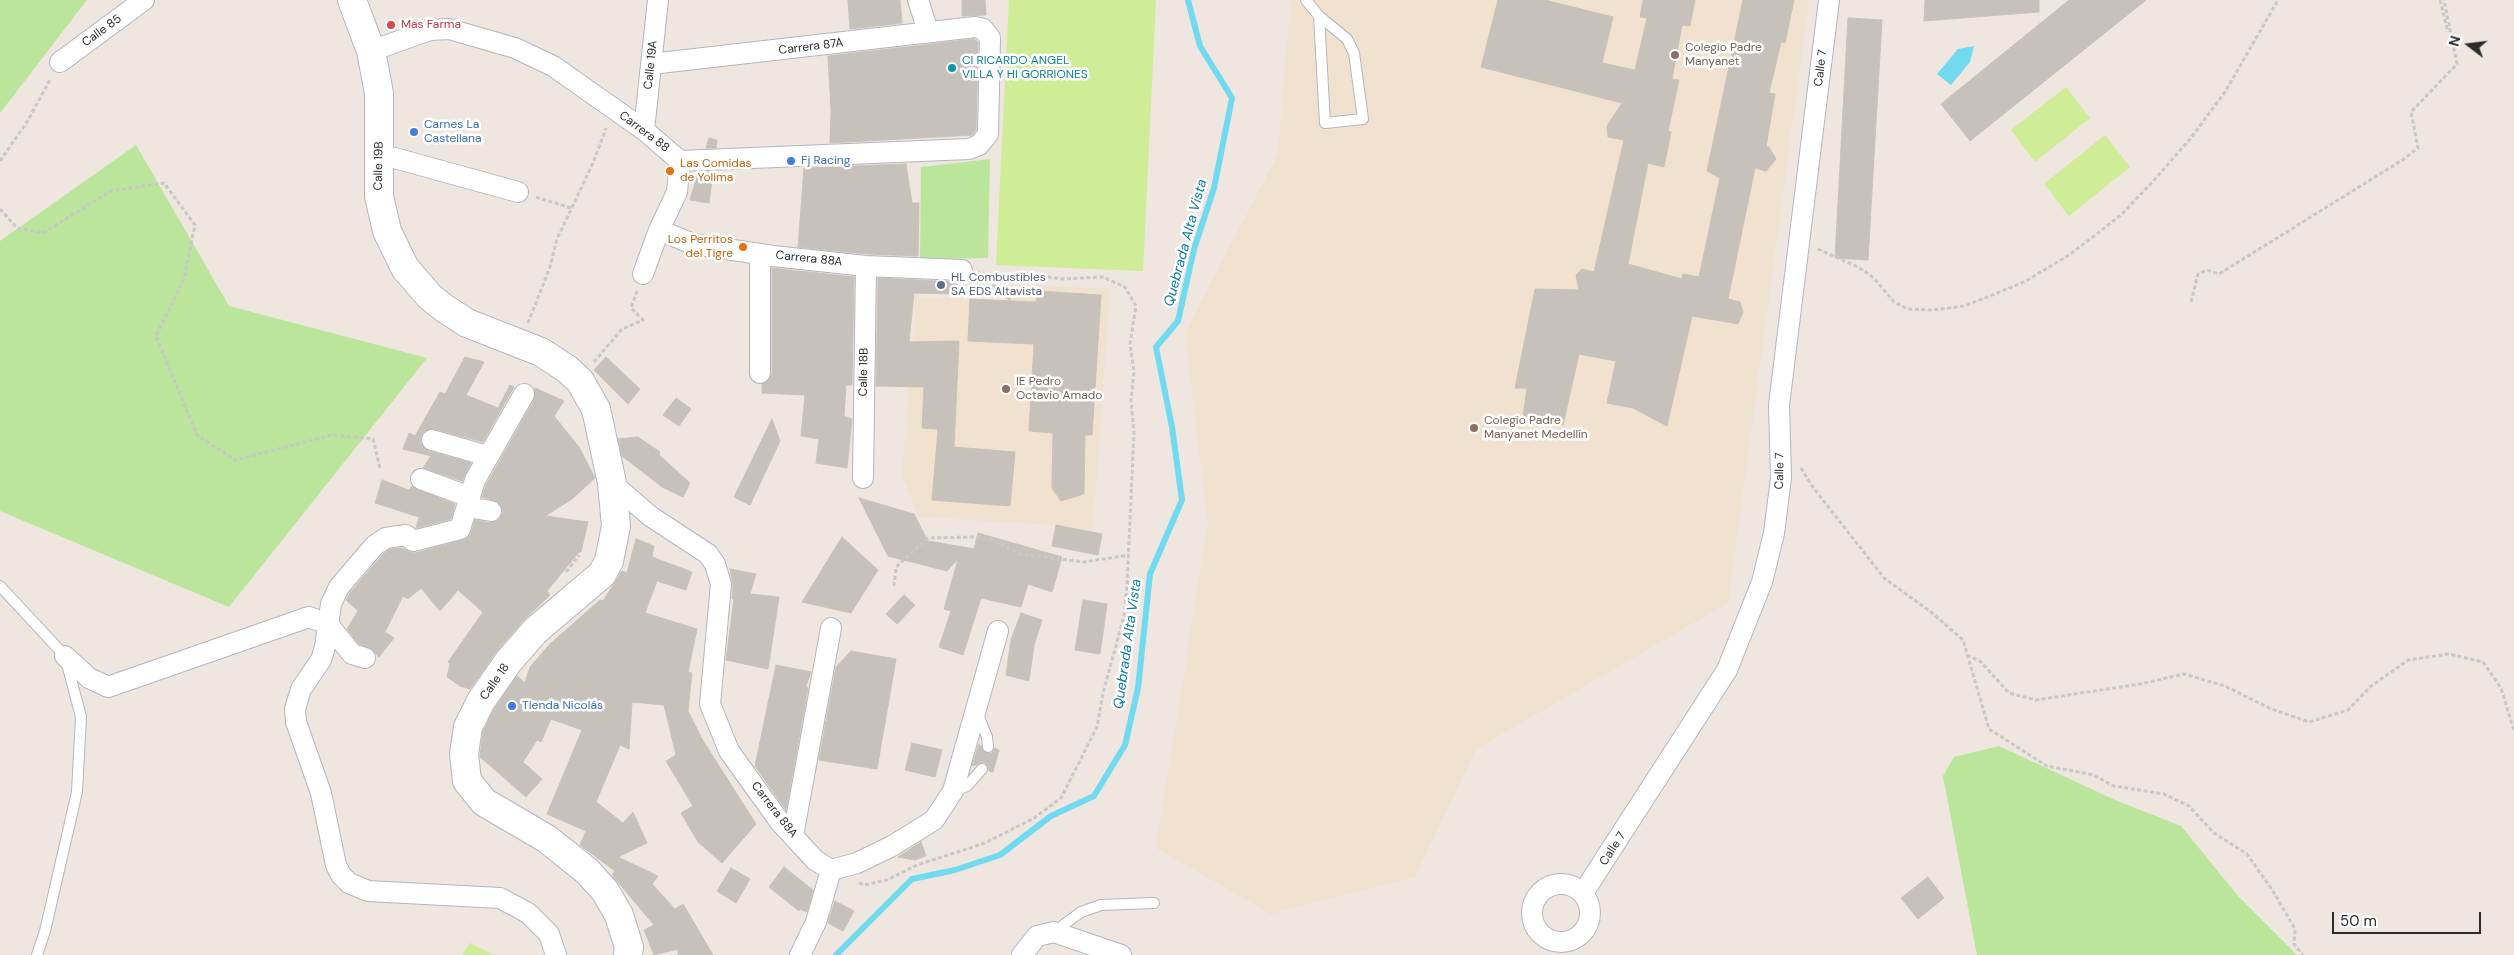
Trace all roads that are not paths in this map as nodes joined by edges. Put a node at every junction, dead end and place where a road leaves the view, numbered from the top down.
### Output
1 (144, 0) edge
2 (352, 0) edge
3 (658, 0) edge
4 (918, 0) edge
5 (1306, 0) edge
6 (1829, 0) edge
7 (1319, 16) junction
8 (928, 31) junction
9 (371, 51) junction
10 (60, 62) road end
11 (651, 64) junction
12 (644, 130) junction
13 (969, 149) joint
14 (380, 154) junction
15 (680, 161) junction
16 (518, 192) road end
17 (659, 230) junction
18 (760, 254) junction
19 (866, 266) junction
20 (643, 274) road end
21 (960, 274) dead end
22 (760, 374) dead end
23 (580, 381) joint
24 (524, 394) dead end
25 (432, 440) dead end
26 (488, 456) junction
27 (863, 478) dead end
28 (420, 479) dead end
29 (612, 482) junction
30 (468, 502) junction
31 (491, 510) dead end
32 (0, 586) edge
33 (328, 624) junction
34 (831, 628) dead end
35 (998, 631) dead end
36 (65, 656) junction
37 (366, 658) dead end
38 (976, 710) junction
39 (988, 746) dead end
40 (982, 769) dead end
41 (953, 791) junction
42 (793, 836) junction
43 (831, 870) junction
44 (1583, 893) dead end
45 (1154, 903) dead end
46 (1054, 932) junction
47 (37, 955) edge
48 (556, 955) edge
49 (628, 955) edge
50 (800, 955) edge
51 (1022, 955) edge
52 (1122, 955) edge

1 - 10 street, Calle 85
2 - 9 street, Calle 19B
3 - 11 street, Calle 19A
4 - 8 street
5 - 7 lane
6 - 44 street, Calle 7
7 - 7 lane
8 - 11 street, Carrera 87A
8 - 13 street, Carrera 87A
9 - 12 street, Carrera 88
9 - 14 street, Calle 19B
11 - 12 street, Calle 19A
12 - 15 street, Carrera 88
13 - 15 street, Carrera 88
14 - 16 street
14 - 23 street, Calle 19B
15 - 17 street
17 - 18 street, Carrera 88A
17 - 20 street
18 - 19 street, Carrera 88A
18 - 22 street
19 - 21 street, Carrera 88A
19 - 27 street, Calle 18B
23 - 29 street, Calle 18
24 - 26 street
25 - 26 street
26 - 30 street
28 - 30 street
29 - 42 street, Carrera 88A
29 - 49 street, Calle 18
30 - 31 street
30 - 33 street
32 - 36 lane
33 - 36 street
33 - 37 street
33 - 48 street
34 - 42 street
35 - 38 street
36 - 47 lane
38 - 39 lane
38 - 41 street
40 - 41 lane
41 - 43 street
42 - 43 street, Carrera 88A
43 - 50 street
45 - 46 lane
46 - 51 street
46 - 52 street

